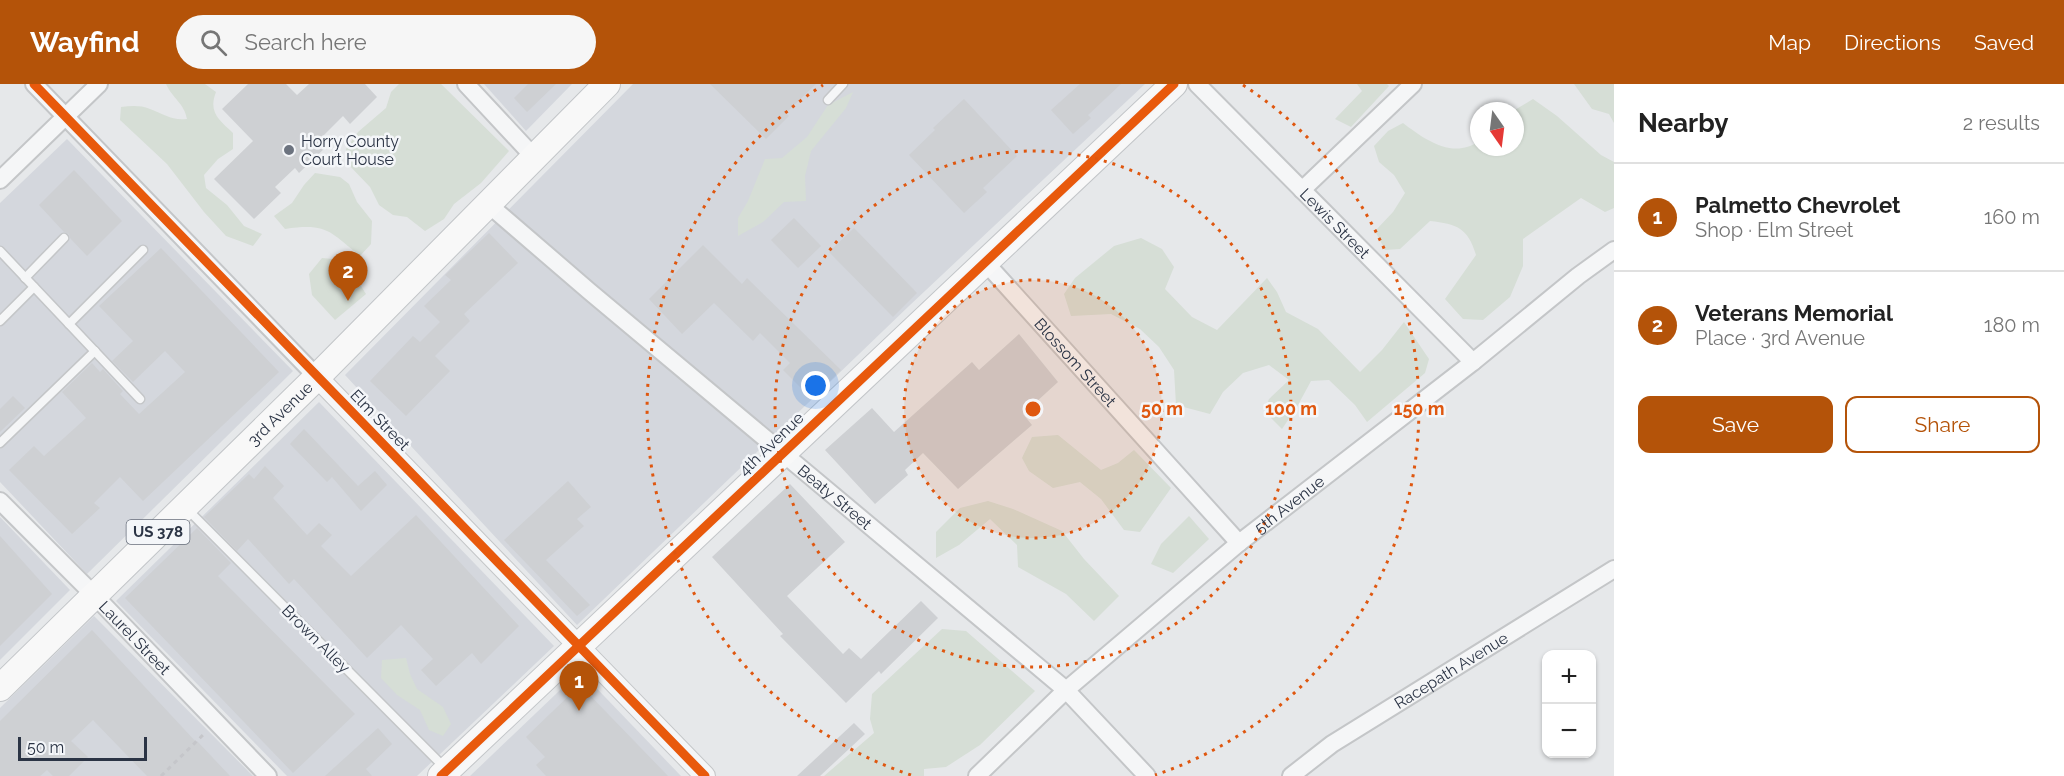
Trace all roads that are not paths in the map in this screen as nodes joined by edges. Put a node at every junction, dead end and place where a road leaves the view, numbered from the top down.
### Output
1 (34, 84) edge
2 (99, 84) edge
3 (466, 84) edge
4 (607, 84) edge
5 (843, 84) edge
6 (1174, 84) edge
7 (1197, 84) edge
8 (1413, 84) edge
9 (828, 100) dead end
10 (66, 117) junction
11 (534, 157) junction
12 (0, 180) edge
13 (1302, 190) junction
14 (488, 204) junction
15 (64, 238) dead end
16 (143, 250) dead end
17 (1614, 250) edge
18 (0, 251) edge
19 (985, 262) junction
20 (25, 278) junction
21 (34, 287) junction
22 (0, 321) edge
23 (69, 324) junction
24 (95, 351) junction
25 (1473, 362) junction
26 (317, 377) junction
27 (140, 399) dead end
28 (0, 443) edge
29 (784, 452) junction
30 (0, 501) edge
31 (184, 507) junction
32 (1239, 543) junction
33 (1614, 569) edge
34 (94, 595) junction
35 (579, 646) junction
36 (0, 688) edge
37 (1066, 690) junction
38 (444, 773) edge
39 (268, 776) edge
40 (705, 776) edge
41 (977, 776) edge
42 (1147, 776) edge
43 (1291, 776) edge

1 - 10 street, Elm Street
2 - 10 street
3 - 11 street
4 - 11 main road, 3rd Avenue / US 378
5 - 9 lane
6 - 19 main road, 4th Avenue
7 - 13 street, Lewis Street
8 - 13 street
10 - 12 street
10 - 26 street, Elm Street
11 - 14 main road, 3rd Avenue / US 378
13 - 25 street, Lewis Street
14 - 26 main road, 3rd Avenue / US 378
14 - 29 street, Beaty Street
15 - 20 lane
16 - 23 lane
17 - 25 street, 5th Avenue
18 - 20 lane
19 - 29 main road, 4th Avenue
19 - 32 street, Blossom Street
20 - 21 lane
21 - 22 lane
21 - 23 lane
23 - 24 lane
24 - 27 lane
24 - 28 lane
25 - 32 street, 5th Avenue
26 - 31 main road, 3rd Avenue / US 378
26 - 35 street, Elm Street
29 - 35 main road, 4th Avenue
29 - 37 street, Beaty Street
30 - 34 street, Laurel Street
31 - 34 main road, 3rd Avenue / US 378
31 - 38 lane, Brown Alley
32 - 37 street, 5th Avenue
33 - 43 street, Racepath Avenue
34 - 36 main road, 3rd Avenue / US 378
34 - 39 street, Laurel Street
35 - 38 main road, 4th Avenue
35 - 40 street, Elm Street
37 - 41 street, 5th Avenue
37 - 42 street, Beaty Street

